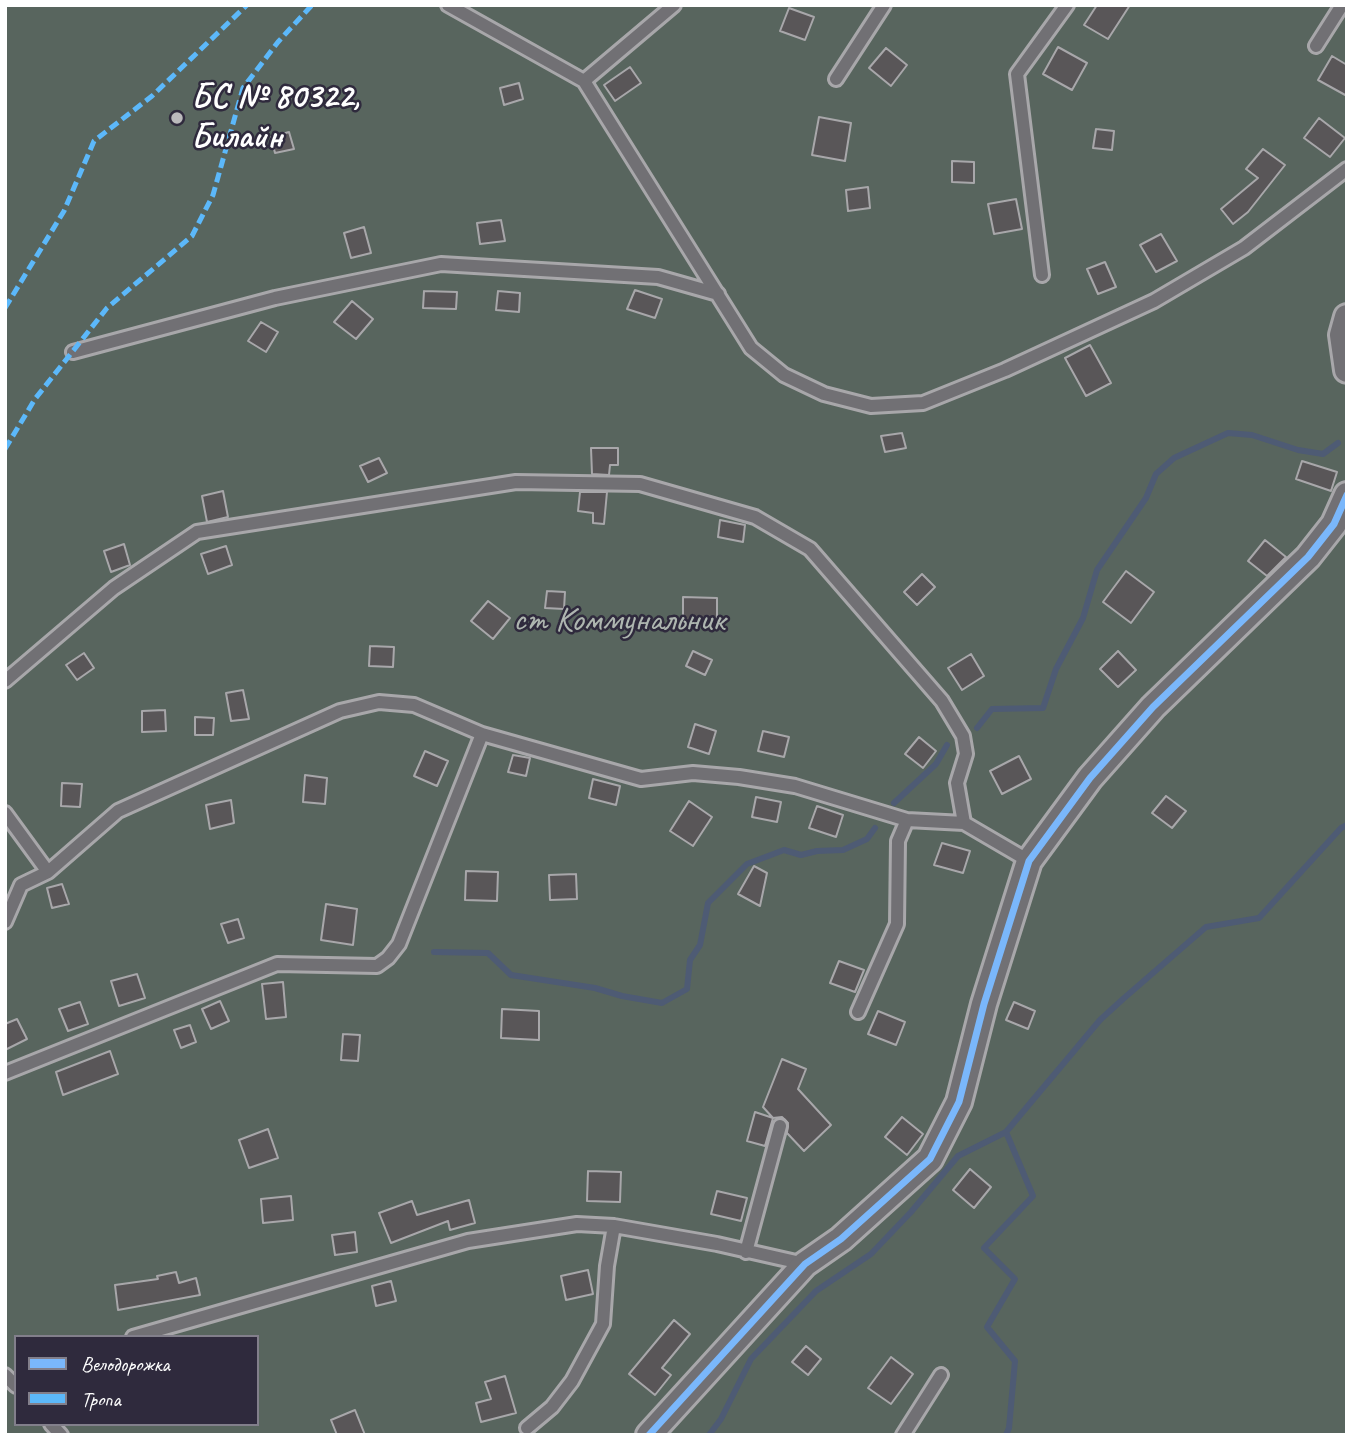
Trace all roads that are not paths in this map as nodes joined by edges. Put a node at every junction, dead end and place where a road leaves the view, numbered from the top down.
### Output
1 (448, 5) edge
2 (674, 5) edge
3 (884, 5) edge
4 (1067, 5) edge
5 (1342, 5) edge
6 (1316, 46) dead end
7 (836, 79) dead end
8 (583, 81) junction
9 (1347, 169) edge
10 (1042, 275) dead end
11 (718, 294) junction
12 (1347, 317) edge
13 (73, 352) dead end
14 (1347, 370) edge
15 (1347, 495) edge
16 (5, 681) edge
17 (482, 734) junction
18 (5, 813) edge
19 (907, 820) junction
20 (964, 823) junction
21 (1029, 861) junction
22 (48, 872) junction
23 (5, 922) edge
24 (858, 1012) dead end
25 (5, 1073) edge
26 (780, 1126) dead end
27 (614, 1226) junction
28 (746, 1252) junction
29 (805, 1264) junction
30 (140, 1335) edge
31 (941, 1375) dead end
32 (527, 1428) dead end
33 (649, 1435) edge
34 (903, 1435) edge

1 - 8 lane
2 - 8 lane
3 - 7 lane
4 - 10 lane
5 - 6 lane
8 - 11 lane
9 - 11 lane
11 - 13 lane
12 - 14 street
15 - 21 street
16 - 20 lane
17 - 19 lane
17 - 22 lane
17 - 25 lane
18 - 22 lane
19 - 20 lane
19 - 24 lane
20 - 21 lane
21 - 29 street
22 - 23 lane
26 - 28 lane
27 - 28 lane
27 - 30 lane
27 - 32 lane
28 - 29 lane
29 - 33 street
31 - 34 lane

